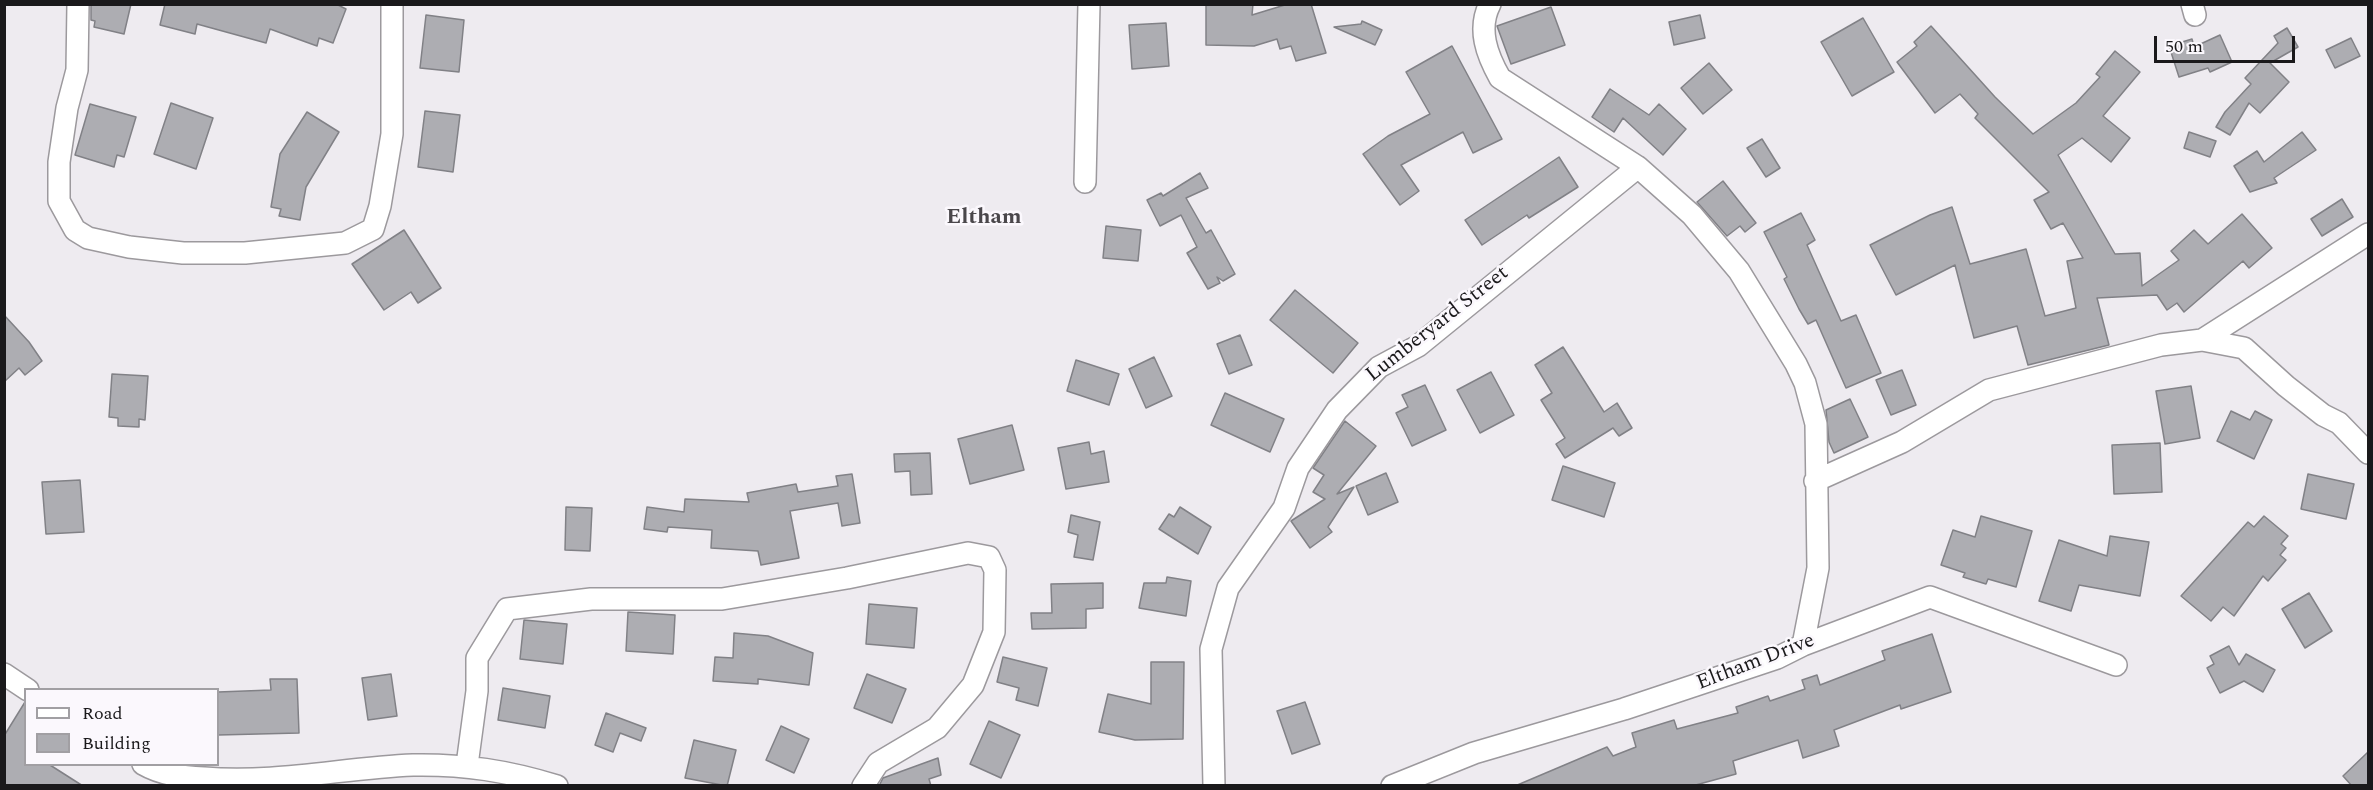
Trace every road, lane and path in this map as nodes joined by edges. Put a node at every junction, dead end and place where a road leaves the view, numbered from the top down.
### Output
1 (78, 4) edge
2 (392, 4) edge
3 (1089, 4) edge
4 (1491, 4) edge
5 (1638, 167) junction
6 (1085, 182) dead end
7 (2368, 234) edge
8 (2202, 340) junction
9 (2368, 453) edge
10 (1815, 481) junction
11 (1803, 645) junction
12 (2116, 665) dead end
13 (4, 674) edge
14 (25, 688) edge
15 (467, 765) junction
16 (146, 766) edge
17 (557, 786) edge
18 (863, 786) edge
19 (1214, 786) edge
20 (1392, 786) edge

1 - 2 street
3 - 6 street
4 - 5 street
5 - 10 street
5 - 19 street, Lumberyard Street
7 - 8 street
8 - 9 street
8 - 10 street
10 - 11 street
11 - 12 street, Eltham Drive
11 - 20 street, Eltham Drive
13 - 14 street
15 - 16 street
15 - 17 street
15 - 18 street

